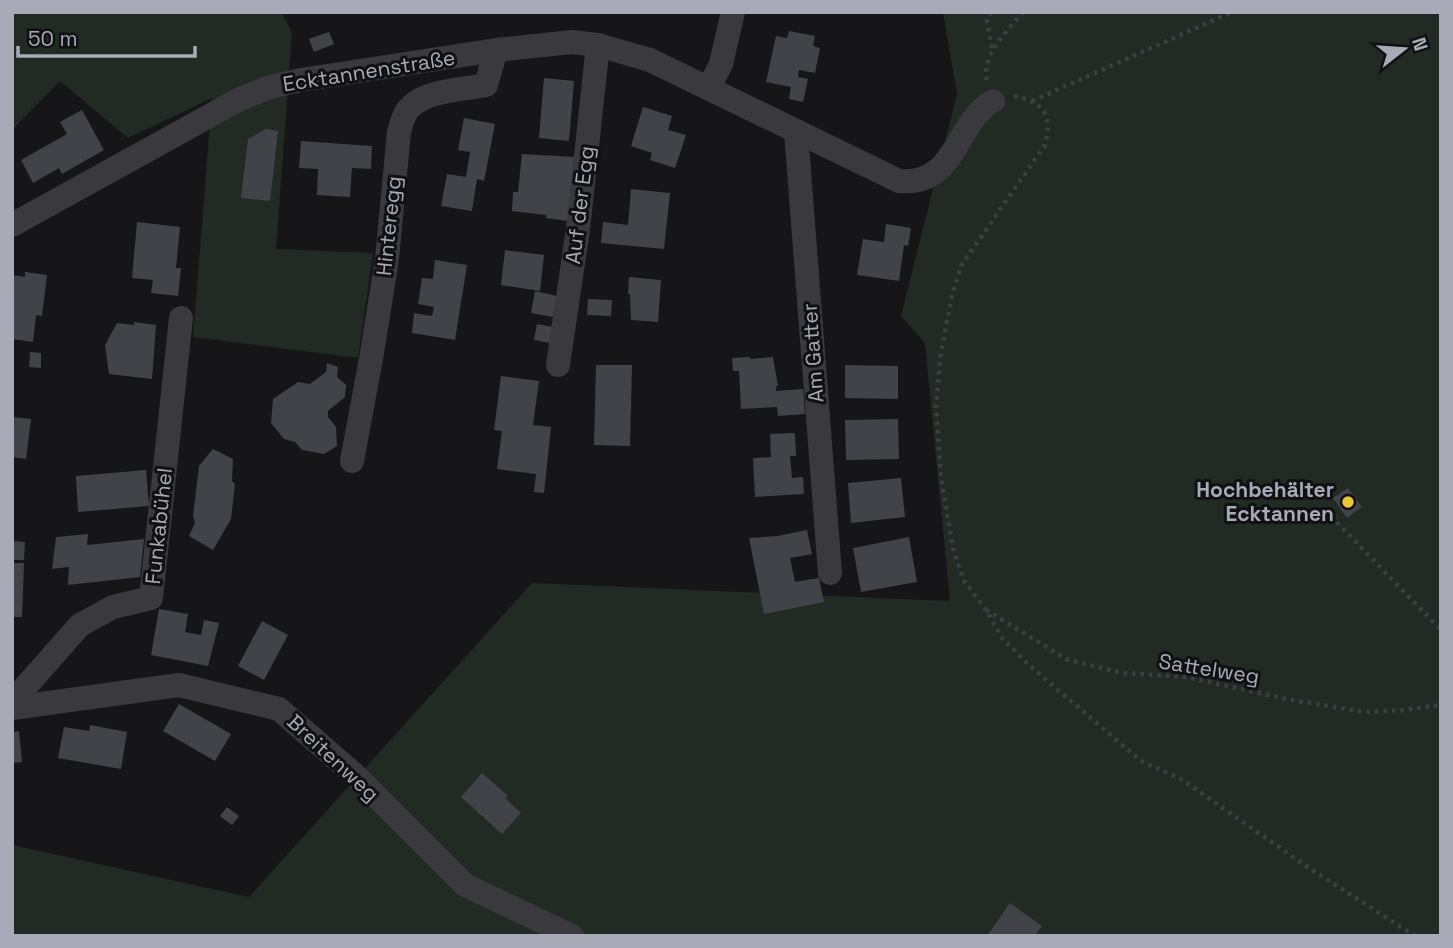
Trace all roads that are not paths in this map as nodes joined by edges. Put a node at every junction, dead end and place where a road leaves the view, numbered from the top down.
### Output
1 (733, 12) edge
2 (598, 45) junction
3 (496, 50) junction
4 (709, 87) junction
5 (993, 101) road end
6 (796, 132) junction
7 (12, 225) edge
8 (181, 318) dead end
9 (558, 365) dead end
10 (352, 461) dead end
11 (830, 573) dead end
12 (12, 702) edge
13 (12, 708) edge
14 (572, 936) edge

1 - 4 street
2 - 3 street, Ecktannenstraße
2 - 4 street, Ecktannenstraße
2 - 9 street, Auf der Egg
3 - 7 street, Ecktannenstraße
3 - 10 street, Hinteregg
4 - 6 street, Ecktannenstraße
5 - 6 street, Ecktannenstraße
6 - 11 street, Am Gatter
8 - 12 street, Funkabühel
13 - 14 street, Breitenweg

